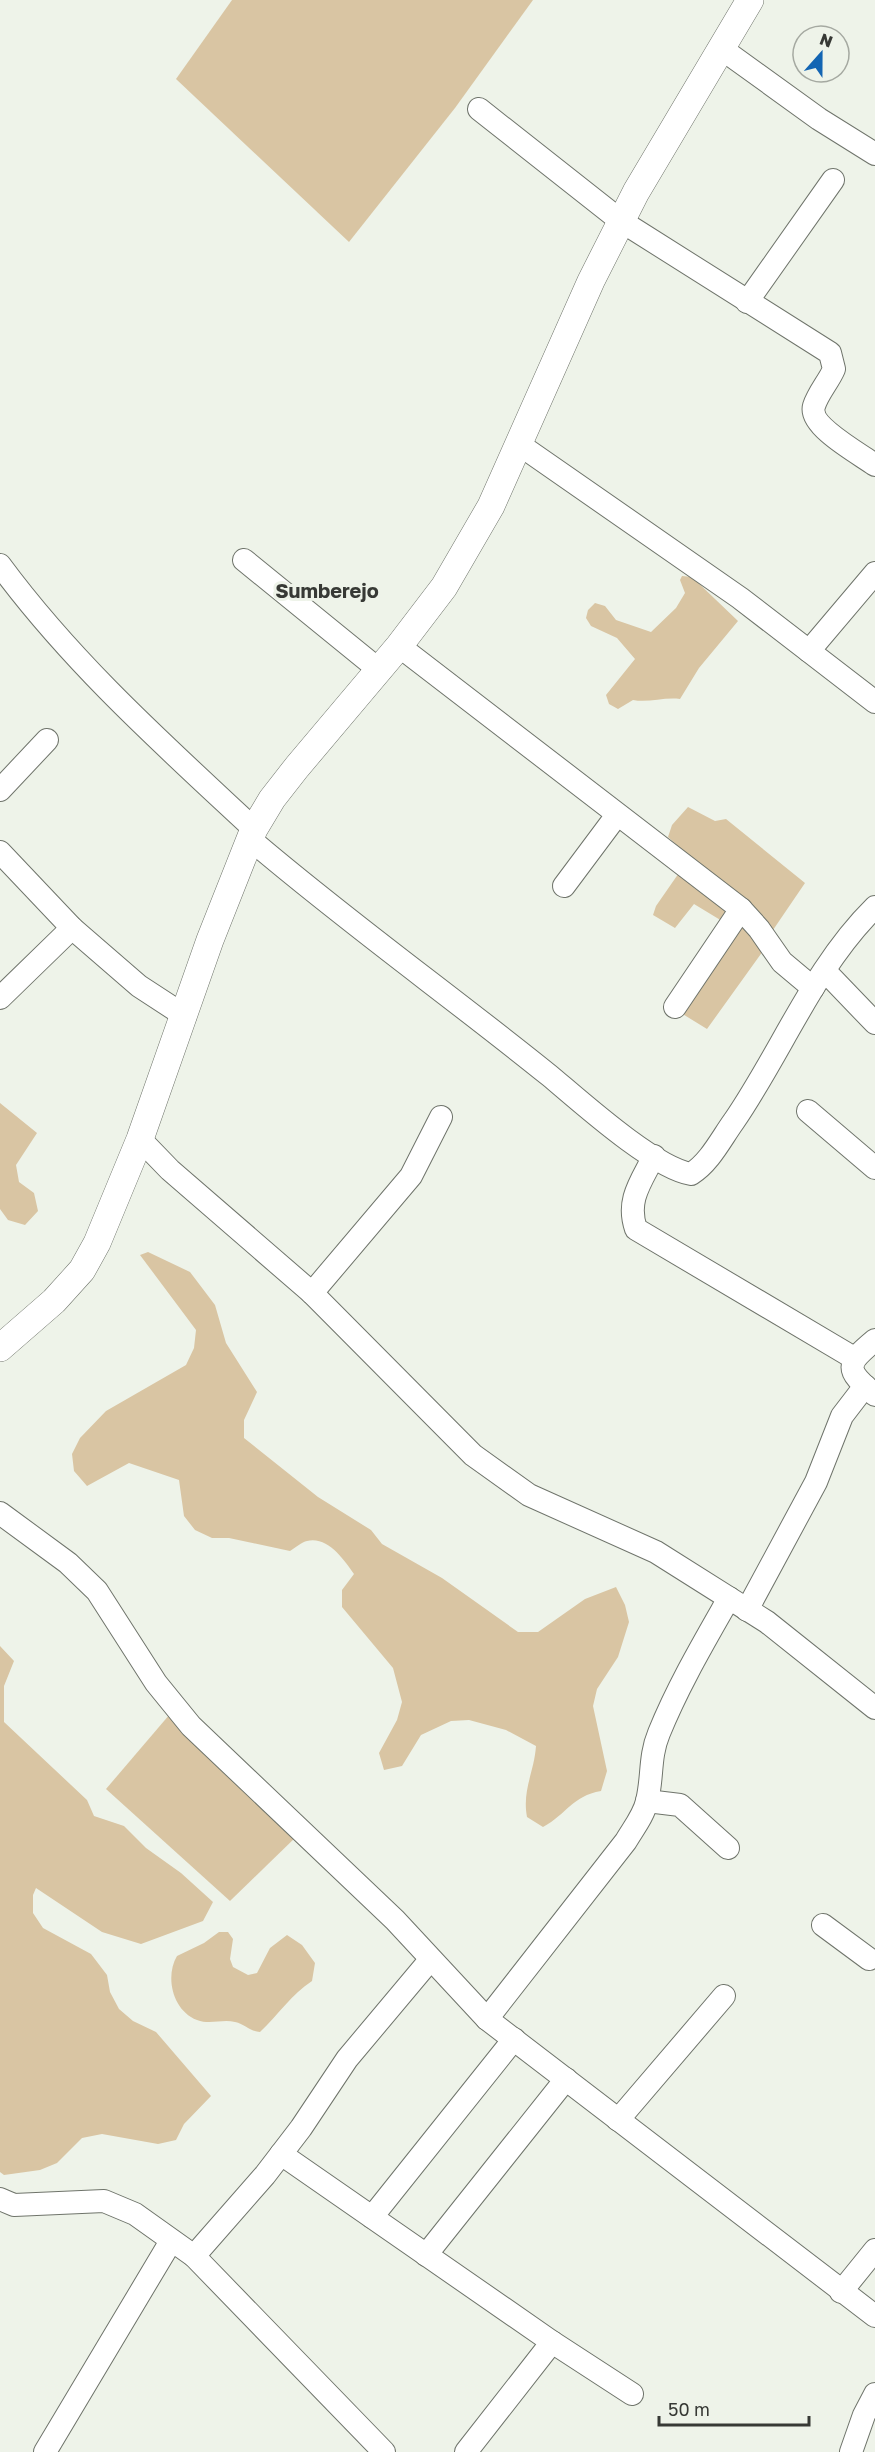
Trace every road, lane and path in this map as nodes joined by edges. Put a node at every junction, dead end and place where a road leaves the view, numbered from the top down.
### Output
1 (750, 0) edge
2 (722, 49) junction
3 (479, 109) dead end
4 (875, 154) edge
5 (833, 180) dead end
6 (621, 221) junction
7 (747, 302) junction
8 (520, 445) junction
9 (875, 465) edge
10 (244, 560) dead end
11 (0, 565) edge
12 (875, 573) edge
13 (399, 646) junction
14 (809, 651) junction
15 (378, 669) junction
16 (875, 702) edge
17 (47, 740) dead end
18 (0, 790) edge
19 (617, 815) junction
20 (252, 834) junction
21 (0, 852) edge
22 (564, 886) dead end
23 (875, 906) edge
24 (741, 909) junction
25 (72, 928) junction
26 (819, 980) junction
27 (0, 998) edge
28 (675, 1007) dead end
29 (185, 1016) junction
30 (875, 1023) edge
31 (808, 1111) dead end
32 (441, 1117) dead end
33 (140, 1139) junction
34 (654, 1156) junction
35 (875, 1168) edge
36 (312, 1293) junction
37 (875, 1340) edge
38 (0, 1348) edge
39 (854, 1358) junction
40 (870, 1390) edge
41 (0, 1513) edge
42 (738, 1604) junction
43 (875, 1708) edge
44 (647, 1801) junction
45 (728, 1848) dead end
46 (823, 1925) dead end
47 (873, 1958) edge
48 (430, 1960) junction
49 (724, 1996) dead end
50 (487, 2019) junction
51 (514, 2039) junction
52 (566, 2079) junction
53 (618, 2120) junction
54 (281, 2154) junction
55 (0, 2199) edge
56 (372, 2217) junction
57 (171, 2241) junction
58 (875, 2250) edge
59 (426, 2255) junction
60 (194, 2256) junction
61 (842, 2292) junction
62 (875, 2316) edge
63 (552, 2342) junction
64 (632, 2394) dead end
65 (875, 2394) edge
66 (45, 2452) edge
67 (384, 2452) edge
68 (466, 2452) edge
69 (851, 2452) edge

1 - 2 street
2 - 4 street
2 - 6 street
3 - 6 street
5 - 7 street
6 - 7 street
6 - 8 street
7 - 9 street
8 - 13 street
8 - 14 street
10 - 15 street
11 - 20 street
12 - 14 street
13 - 15 street
13 - 19 street
14 - 16 street
15 - 20 street
17 - 18 street
19 - 22 street
19 - 24 street
20 - 29 street
20 - 34 street
21 - 25 street
23 - 26 street
24 - 26 street
24 - 28 street
25 - 27 street
25 - 29 street
26 - 30 street
26 - 34 street
29 - 33 street
31 - 35 street
32 - 36 street
33 - 36 street
33 - 38 street
34 - 39 street
36 - 42 street
37 - 39 street
39 - 40 street
40 - 42 street
41 - 48 street
42 - 43 street
42 - 44 street
44 - 45 street
44 - 50 street
46 - 47 street
48 - 50 street
48 - 54 street
49 - 53 street
50 - 51 street
51 - 52 street
51 - 56 street
52 - 53 street
52 - 59 street
53 - 61 street
54 - 56 street
54 - 60 street
55 - 57 street
56 - 59 street
57 - 60 street
57 - 66 street
58 - 61 street
59 - 63 street
60 - 67 street
61 - 62 street
63 - 64 street
63 - 68 street
65 - 69 street

